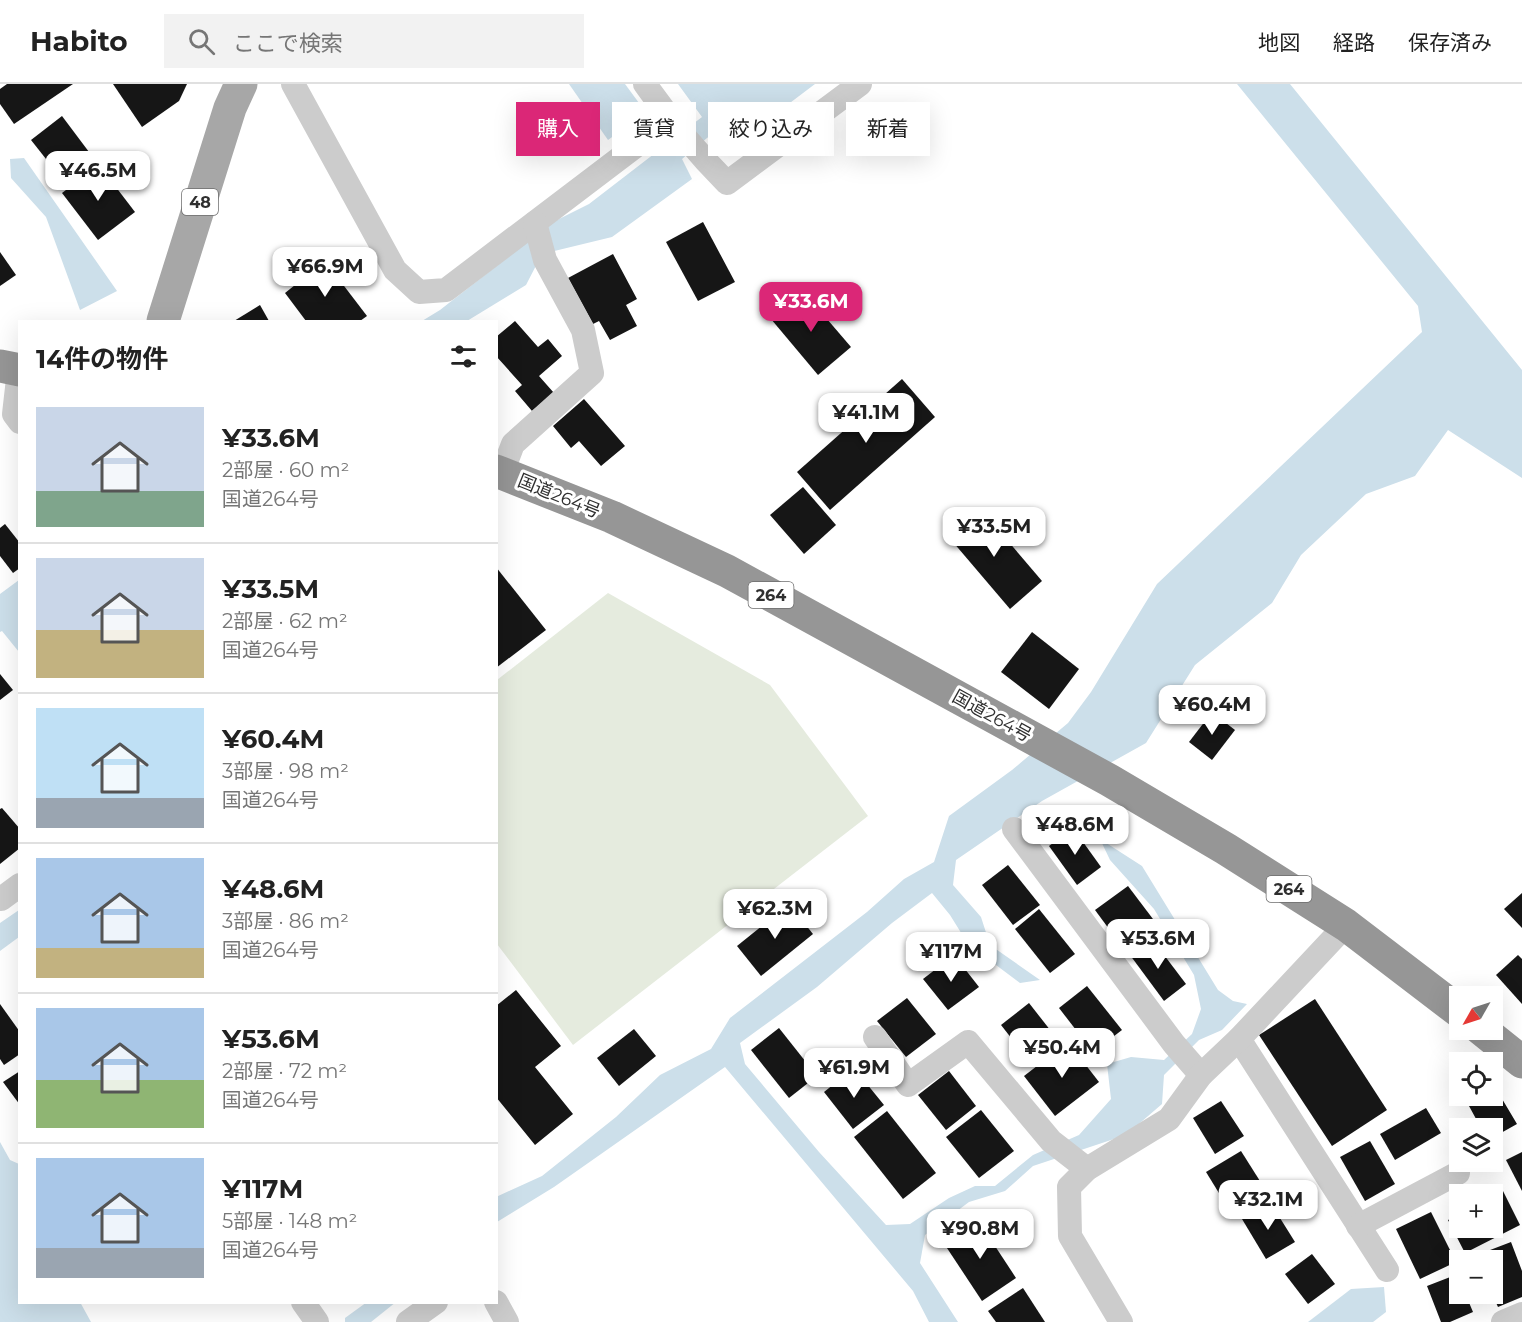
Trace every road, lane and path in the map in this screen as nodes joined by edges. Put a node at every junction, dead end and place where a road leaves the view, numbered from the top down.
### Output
1 (241, 84) edge
2 (293, 84) edge
3 (645, 84) edge
4 (860, 84) edge
5 (658, 102) edge
6 (696, 152) edge
7 (623, 156) edge
8 (535, 223) junction
9 (163, 320) edge
10 (0, 366) edge
11 (18, 370) edge
12 (18, 379) edge
13 (18, 419) edge
14 (499, 472) edge
15 (1014, 829) dead end
16 (18, 886) edge
17 (1, 899) edge
18 (1346, 925) junction
19 (1449, 1004) edge
20 (875, 1037) dead end
21 (1239, 1040) junction
22 (1500, 1040) edge
23 (1518, 1051) edge
24 (1187, 1059) junction
25 (1087, 1170) junction
26 (1458, 1173) dead end
27 (1358, 1226) junction
28 (1387, 1270) dead end
29 (304, 1304) edge
30 (433, 1304) edge
31 (497, 1304) edge
32 (1522, 1314) edge
33 (317, 1322) edge
34 (408, 1322) edge
35 (507, 1322) edge
36 (1121, 1322) edge
37 (1503, 1322) edge

1 - 9 main road, 48
2 - 8 street
3 - 5 street
4 - 6 street
7 - 8 street
8 - 14 street
10 - 11 highway
12 - 13 street
14 - 18 highway, 国道264号 / 264
15 - 24 street
16 - 17 street
18 - 19 highway, 国道264号 / 264
18 - 21 street
20 - 25 street
21 - 24 street
21 - 27 street
22 - 23 highway
24 - 25 street
25 - 36 street
26 - 27 street
27 - 28 street
29 - 33 street
30 - 34 street
31 - 35 street
32 - 37 street

